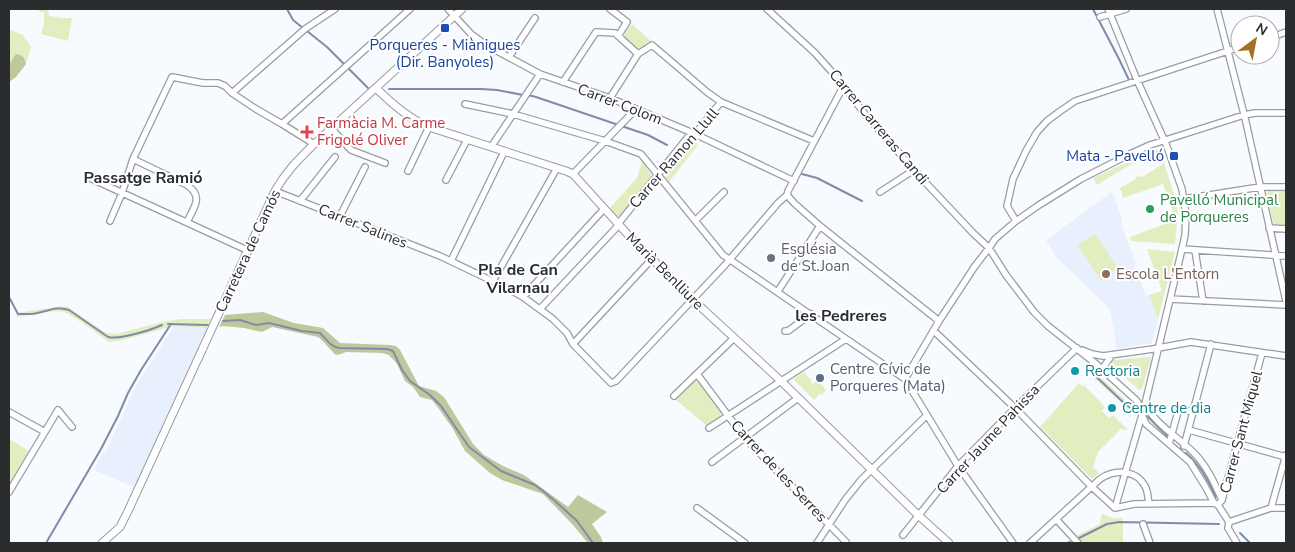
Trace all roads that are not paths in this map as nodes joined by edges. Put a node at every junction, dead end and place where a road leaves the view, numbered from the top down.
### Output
1 (335, 9) edge
2 (410, 9) edge
3 (448, 9) edge
4 (462, 9) edge
5 (610, 9) edge
6 (767, 9) edge
7 (1126, 9) edge
8 (1217, 9) edge
9 (1109, 11) edge
10 (454, 17) junction
11 (1100, 17) dead end
12 (535, 18) dead end
13 (618, 36) junction
14 (1230, 51) edge
15 (1227, 52) junction
16 (638, 54) junction
17 (509, 57) junction
18 (540, 74) junction
19 (1137, 80) junction
20 (563, 82) junction
21 (844, 87) junction
22 (376, 88) junction
23 (232, 93) junction
24 (610, 98) junction
25 (721, 102) junction
26 (465, 104) dead end
27 (636, 109) junction
28 (1286, 113) edge
29 (513, 114) junction
30 (1244, 115) junction
31 (282, 124) junction
32 (429, 127) junction
33 (332, 129) junction
34 (695, 134) junction
35 (467, 140) junction
36 (604, 141) junction
37 (1164, 141) junction
38 (814, 142) junction
39 (314, 144) junction
40 (490, 147) junction
41 (504, 152) junction
42 (335, 157) dead end
43 (133, 159) junction
44 (385, 163) dead end
45 (365, 167) dead end
46 (558, 168) junction
47 (914, 170) junction
48 (408, 171) dead end
49 (573, 174) junction
50 (658, 174) junction
51 (90, 178) dead end
52 (446, 180) dead end
53 (794, 181) junction
54 (1260, 187) junction
55 (1286, 187) edge
56 (275, 191) junction
57 (724, 192) dead end
58 (880, 192) dead end
59 (122, 193) junction
60 (787, 195) junction
61 (1184, 199) junction
62 (300, 201) junction
63 (604, 209) junction
64 (340, 216) junction
65 (696, 220) junction
66 (110, 221) dead end
67 (1016, 221) junction
68 (186, 222) junction
69 (618, 224) junction
70 (820, 226) junction
71 (1269, 228) junction
72 (1286, 229) edge
73 (989, 248) junction
74 (1182, 249) junction
75 (1195, 250) junction
76 (249, 251) junction
77 (1276, 256) junction
78 (1286, 256) edge
79 (652, 259) junction
80 (729, 260) junction
81 (451, 261) junction
82 (493, 281) junction
83 (778, 292) junction
84 (523, 297) junction
85 (692, 299) junction
86 (1170, 299) junction
87 (1203, 301) junction
88 (1286, 301) edge
89 (1286, 305) edge
90 (540, 309) junction
91 (811, 314) junction
92 (939, 321) junction
93 (784, 331) dead end
94 (934, 331) junction
95 (734, 338) junction
96 (846, 339) junction
97 (573, 344) junction
98 (1211, 344) junction
99 (1077, 348) junction
100 (1158, 348) junction
101 (1262, 353) junction
102 (1112, 355) junction
103 (1286, 356) edge
104 (1102, 369) junction
105 (697, 374) junction
106 (905, 379) junction
107 (781, 381) junction
108 (674, 396) dead end
109 (798, 398) junction
110 (1146, 398) junction
111 (1136, 400) junction
112 (1014, 408) junction
113 (9, 412) edge
114 (1150, 412) junction
115 (1193, 412) junction
116 (927, 415) junction
117 (1142, 415) junction
118 (728, 416) junction
119 (1158, 421) junction
120 (1174, 426) junction
121 (72, 427) dead end
122 (709, 428) dead end
123 (1189, 430) junction
124 (45, 432) junction
125 (1172, 434) junction
126 (744, 437) junction
127 (1237, 443) junction
128 (1169, 444) junction
129 (1184, 444) junction
130 (1181, 454) junction
131 (1286, 456) edge
132 (712, 462) dead end
133 (958, 466) junction
134 (871, 469) junction
135 (1126, 472) junction
136 (1092, 486) junction
137 (9, 492) edge
138 (1218, 502) junction
139 (1149, 504) junction
140 (698, 508) dead end
141 (1115, 508) junction
142 (1271, 508) junction
143 (1286, 508) edge
144 (918, 515) junction
145 (1056, 519) junction
146 (1229, 522) junction
147 (829, 524) junction
148 (1143, 524) dead end
149 (903, 535) dead end
150 (846, 542) dead end
151 (102, 543) edge
152 (745, 543) edge
153 (817, 543) edge
154 (949, 543) edge
155 (1013, 543) edge
156 (1030, 543) edge
157 (1078, 543) edge
158 (1150, 543) edge
159 (1237, 543) edge

1 - 23 street
2 - 31 street
3 - 10 street, Carrer Colom
4 - 10 street, Carretera de Camós
5 - 13 street
6 - 21 street, Carrer Carreras Candi
7 - 9 street
8 - 15 street
9 - 11 street
9 - 19 street
10 - 17 street, Carrer Colom
10 - 22 street, Carretera de Camós
12 - 17 street
13 - 16 street
13 - 20 street
14 - 15 street
15 - 19 street
15 - 30 street
16 - 24 street
16 - 25 street
17 - 18 street, Carrer Colom
18 - 20 street, Carrer Colom
18 - 29 street
19 - 37 street
19 - 67 street
20 - 24 street, Carrer Colom
21 - 38 street
21 - 47 street, Carrer Carreras Candi
22 - 32 street, Marià Benlliure
22 - 33 street, Carretera de Camós
23 - 31 street
23 - 43 street
24 - 27 street, Carrer Colom
25 - 34 street, Carrer Ramon Llull
25 - 38 street
26 - 29 street
27 - 34 street, Carrer Colom
27 - 36 street
28 - 30 street
29 - 36 street
29 - 40 street
30 - 37 street
30 - 54 street
31 - 39 street
32 - 35 street, Marià Benlliure
32 - 48 street
33 - 39 street, Carretera de Camós
33 - 44 street
34 - 50 street, Carrer Ramon Llull
34 - 53 street, Carrer Colom
35 - 40 street, Marià Benlliure
35 - 52 street
36 - 49 street
36 - 50 street
37 - 61 street
37 - 67 street
38 - 53 street
39 - 56 street, Carretera de Camós
40 - 41 street, Marià Benlliure
41 - 46 street, Marià Benlliure
41 - 81 street
42 - 62 street
43 - 59 street
43 - 68 street
45 - 64 street
46 - 49 street, Marià Benlliure
46 - 82 street
47 - 58 street
47 - 73 street, Carrer Carreras Candi
49 - 63 street, Marià Benlliure
50 - 65 street
50 - 69 street, Carrer Ramon Llull
51 - 59 street
53 - 60 street
54 - 55 street
54 - 61 street
54 - 71 street
56 - 62 street, Carrer Salines
56 - 76 street, Carretera de Camós
57 - 65 street
59 - 66 street
59 - 68 street
60 - 70 street
60 - 80 street
61 - 74 street
62 - 64 street, Carrer Salines
63 - 69 street, Marià Benlliure
63 - 84 street
64 - 81 street, Carrer Salines
65 - 80 street
67 - 73 street
68 - 76 street
69 - 79 street, Marià Benlliure
69 - 90 street, Carrer Ramon Llull
70 - 83 street
70 - 92 street
71 - 72 street
71 - 77 street
73 - 92 street
73 - 99 street, Carrer Carreras Candi
74 - 75 street
74 - 86 street
75 - 77 street
75 - 87 street
76 - 151 street, Carretera de Camós
77 - 78 street
77 - 88 street
79 - 85 street, Marià Benlliure
79 - 97 street
80 - 83 street
80 - 85 street
81 - 82 street, Carrer Salines
82 - 84 street, Carrer Salines
83 - 91 street
84 - 90 street, Carrer Salines
85 - 95 street, Marià Benlliure
85 - 97 street, Carrer Salines
86 - 87 street
86 - 100 street
87 - 89 street
90 - 97 street, Carrer Salines
91 - 93 street
91 - 96 street
92 - 94 street
94 - 106 street
94 - 112 street
95 - 105 street
95 - 107 street, Marià Benlliure
96 - 106 street
96 - 107 street
98 - 100 street
98 - 101 street
98 - 115 street
99 - 102 street
99 - 104 street, Carrer Carreras Candi
99 - 112 street, Carrer Jaume Pahissa
100 - 102 street
100 - 110 street
101 - 103 street
101 - 127 street, Carrer Sant Miquel
102 - 104 street
104 - 111 street, Carrer Carreras Candi
105 - 108 street
105 - 118 street, Carrer de les Serres
106 - 116 street
107 - 109 street, Marià Benlliure
107 - 118 street
109 - 126 street
109 - 134 street, Marià Benlliure
110 - 111 street
110 - 114 street
111 - 117 street
112 - 133 street, Carrer Jaume Pahissa
112 - 136 street
113 - 124 street
114 - 117 street
114 - 119 street
115 - 120 street
115 - 123 street
116 - 133 street
116 - 134 street
117 - 128 street
117 - 135 street
118 - 122 street
118 - 126 street, Carrer de les Serres
119 - 120 street
119 - 125 street
120 - 125 street
121 - 124 street
123 - 127 street
123 - 129 street
124 - 137 street
125 - 128 street
125 - 129 street
126 - 132 street
126 - 147 street, Carrer de les Serres
127 - 131 street
127 - 138 street, Carrer Sant Miquel
128 - 130 street
129 - 130 street
129 - 138 street
130 - 138 street
131 - 142 street
133 - 144 street, Carrer Jaume Pahissa
133 - 155 street
134 - 144 street, Marià Benlliure
134 - 147 street
135 - 136 street
135 - 139 street
135 - 141 street
136 - 141 street
136 - 145 street
138 - 139 street
138 - 146 street
139 - 141 street
140 - 152 street
142 - 143 street
142 - 146 street
144 - 149 street, Carrer Jaume Pahissa
144 - 154 street, Marià Benlliure
145 - 156 street
145 - 157 street
146 - 159 street
147 - 150 street, Carrer de les Serres
147 - 153 street
148 - 158 street

